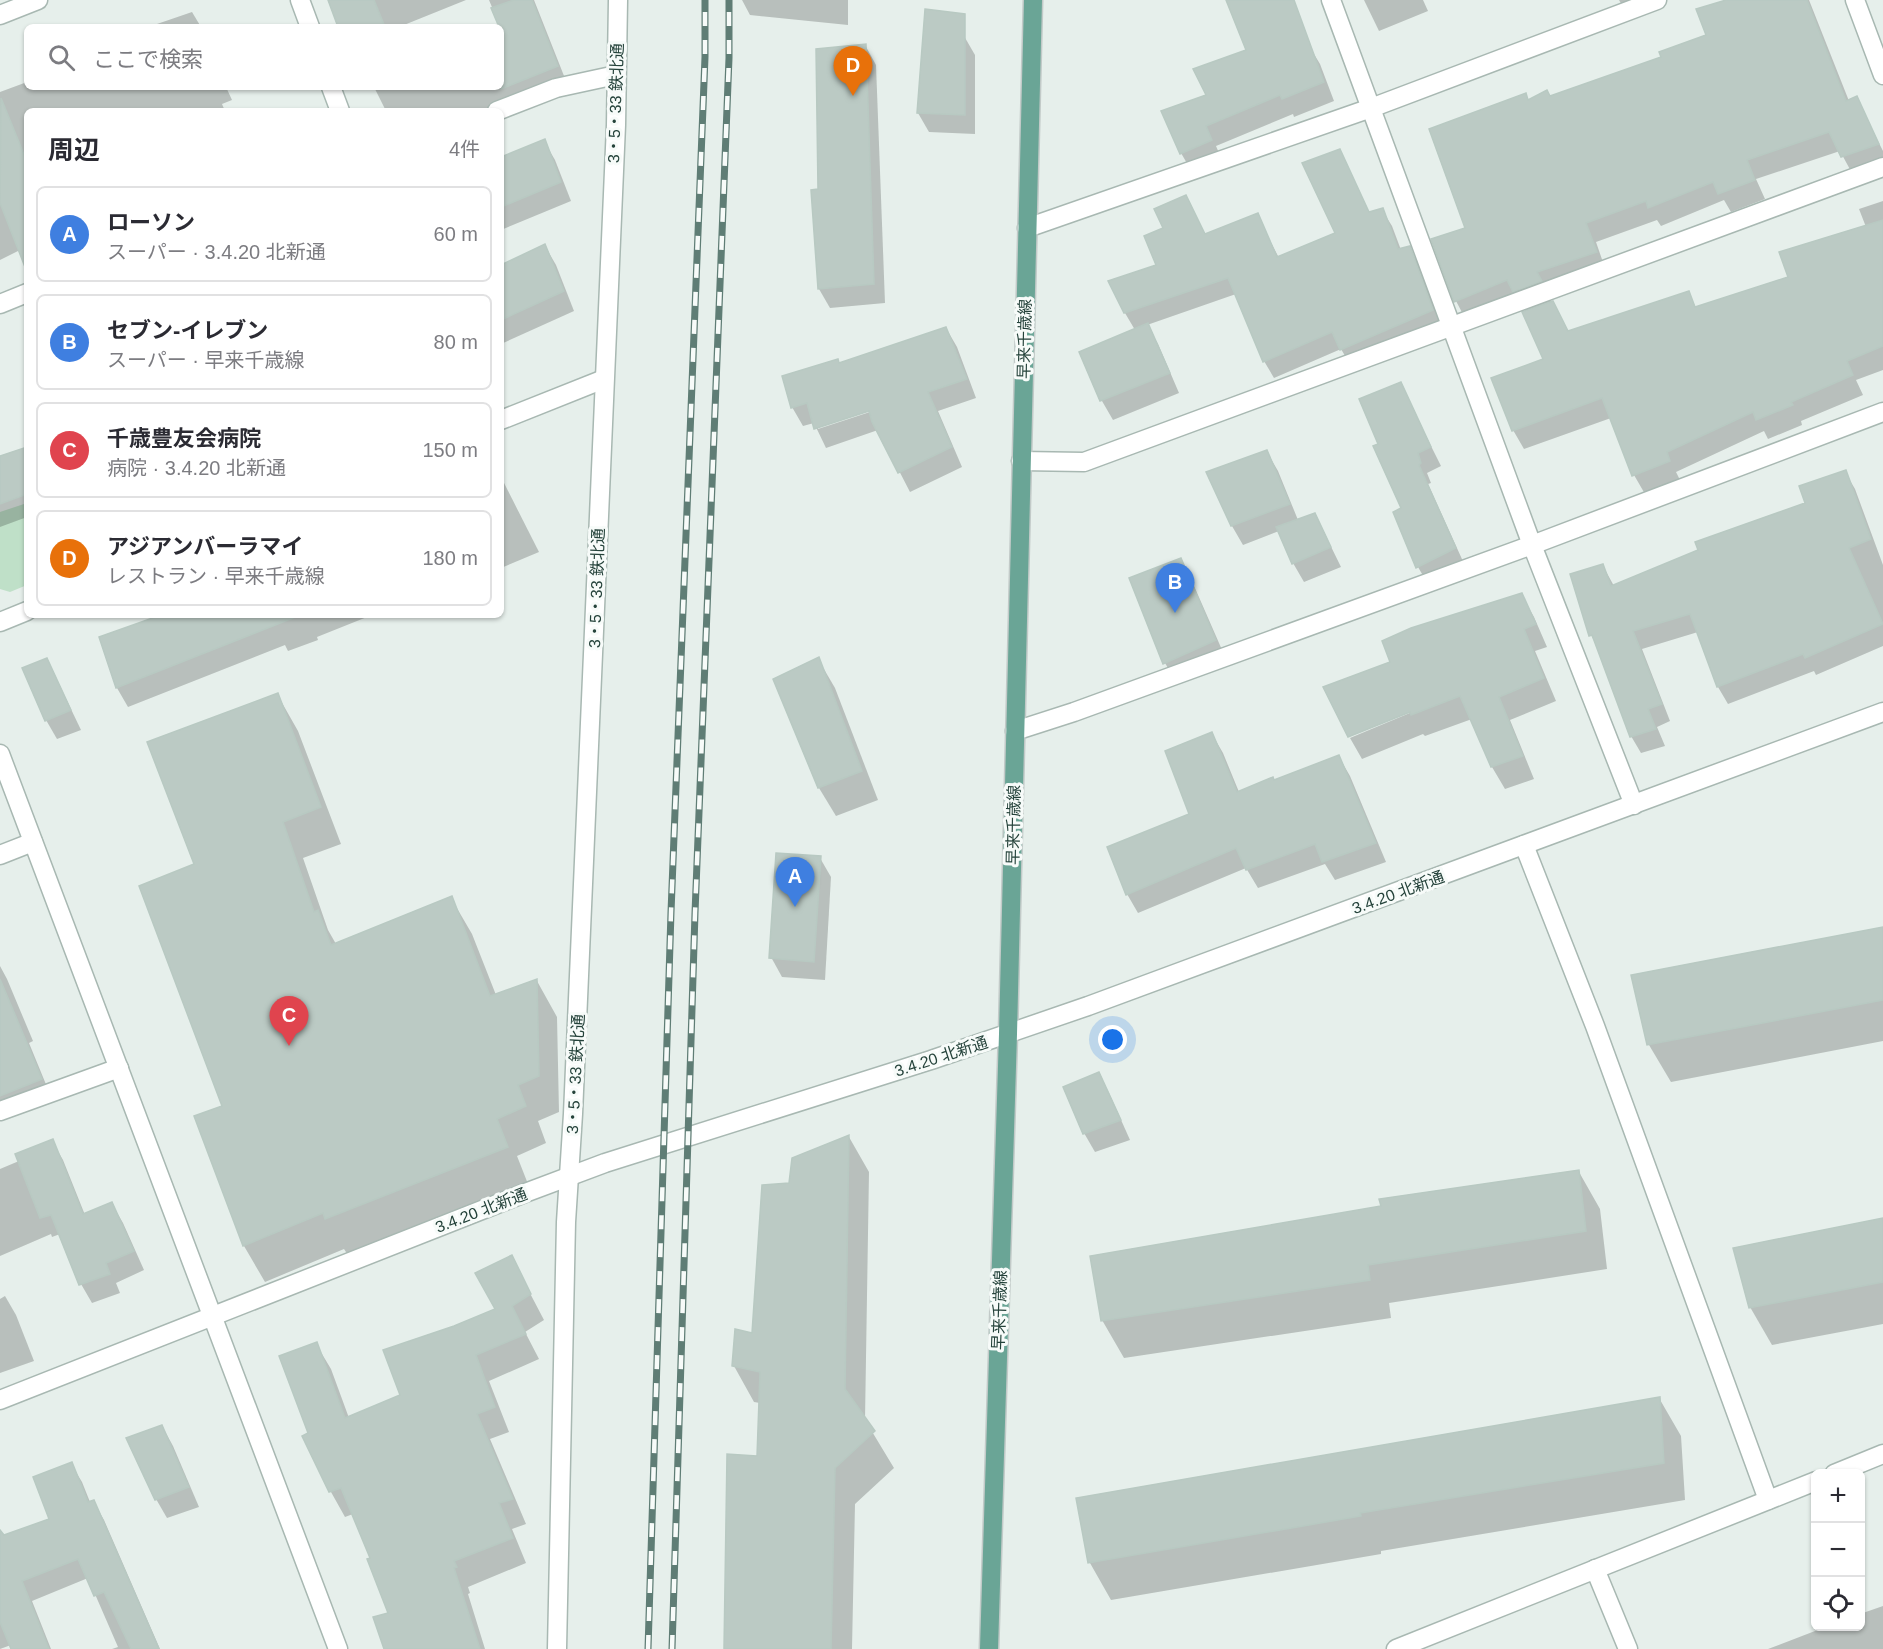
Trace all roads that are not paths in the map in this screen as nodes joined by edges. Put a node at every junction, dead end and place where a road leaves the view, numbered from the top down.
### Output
1 (38, 0) edge
2 (300, 0) edge
3 (618, 0) edge
4 (1033, 0) edge
5 (1331, 0) edge
6 (1657, 0) edge
7 (1855, 0) edge
8 (0, 15) edge
9 (309, 24) edge
10 (616, 75) junction
11 (1883, 75) edge
12 (333, 90) edge
13 (339, 108) edge
14 (504, 108) edge
15 (1371, 108) junction
16 (1883, 167) edge
17 (1027, 228) junction
18 (24, 294) edge
19 (0, 304) edge
20 (1451, 325) junction
21 (604, 379) junction
22 (1883, 412) edge
23 (504, 419) edge
24 (1021, 461) junction
25 (1532, 545) junction
26 (24, 612) edge
27 (0, 622) edge
28 (1883, 712) edge
29 (1015, 731) junction
30 (0, 754) edge
31 (1634, 805) junction
32 (33, 842) junction
33 (1524, 845) junction
34 (0, 855) edge
35 (1008, 1034) junction
36 (118, 1068) junction
37 (0, 1111) edge
38 (570, 1177) junction
39 (213, 1317) junction
40 (0, 1400) edge
41 (1883, 1454) edge
42 (1844, 1469) edge
43 (1811, 1483) edge
44 (1768, 1500) junction
45 (1595, 1569) junction
46 (338, 1649) edge
47 (557, 1649) edge
48 (989, 1649) edge
49 (1396, 1649) edge
50 (1628, 1649) edge

1 - 8 street
2 - 9 street
3 - 10 street, 3・5・33 鉄北通
4 - 17 main road, 早来千歳線
5 - 15 street
6 - 15 street
7 - 11 street
10 - 14 street
10 - 21 street, 3・5・33 鉄北通
12 - 13 street
15 - 17 street
15 - 20 street
16 - 20 street
17 - 24 main road, 早来千歳線
18 - 19 street
20 - 24 street
20 - 25 street
21 - 23 street
21 - 38 street, 3・5・33 鉄北通
22 - 25 street
24 - 29 main road, 早来千歳線
25 - 29 street
25 - 31 street
26 - 27 street
28 - 31 street, 3.4.20 北新通
29 - 35 main road, 早来千歳線
30 - 32 street
31 - 33 street, 3.4.20 北新通
32 - 34 street
32 - 36 street
33 - 35 street, 3.4.20 北新通
33 - 44 street
35 - 38 street, 3.4.20 北新通
35 - 48 main road, 早来千歳線
36 - 37 street
36 - 39 street
38 - 39 street, 3.4.20 北新通
38 - 47 street, 3・5・33 鉄北通
39 - 40 street, 3.4.20 北新通
39 - 46 street
41 - 42 street
43 - 44 street
44 - 45 street
45 - 49 street
45 - 50 street

